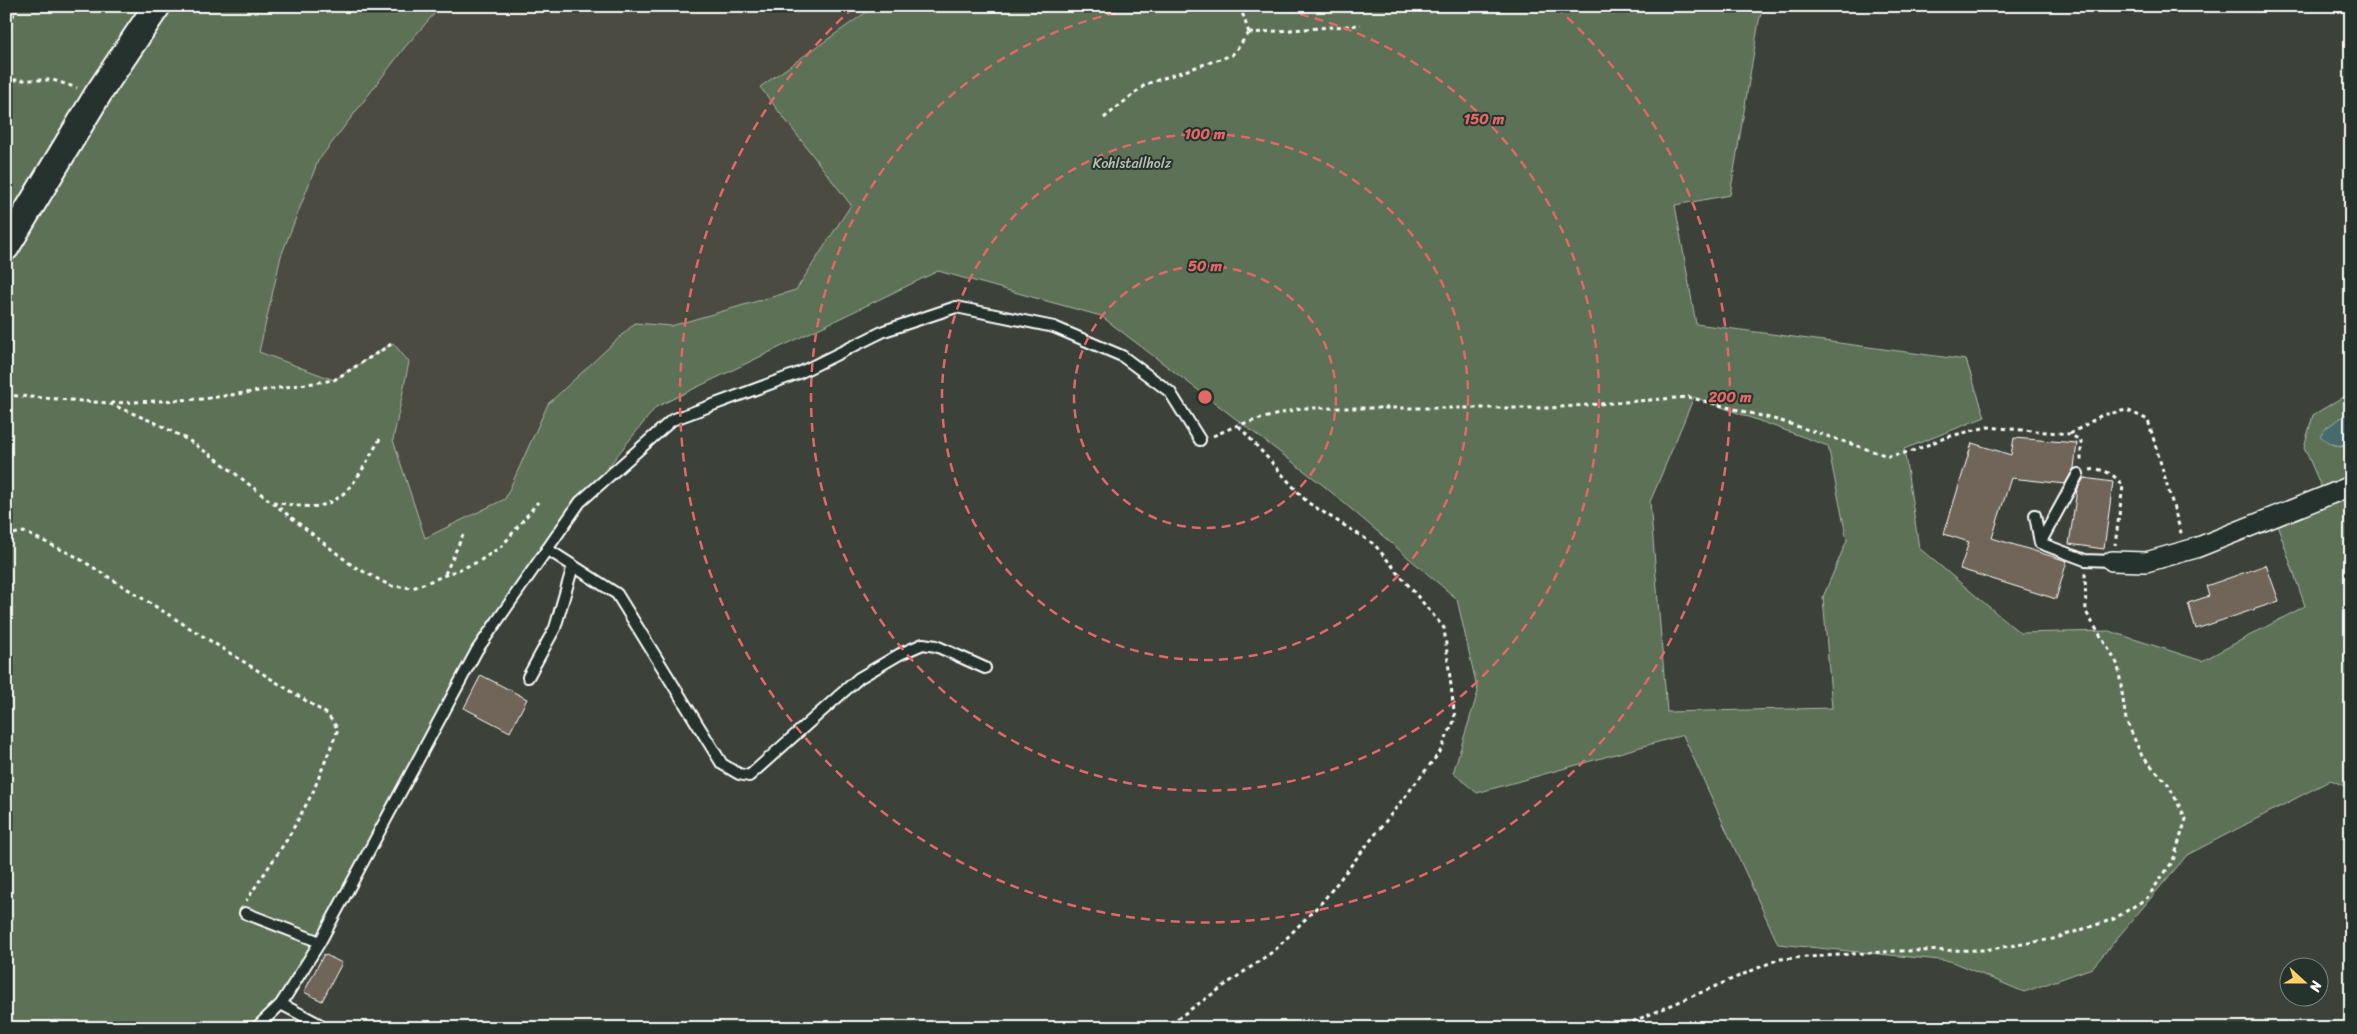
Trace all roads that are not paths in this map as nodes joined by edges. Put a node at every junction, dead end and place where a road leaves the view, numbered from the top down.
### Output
1 (157, 6) edge
2 (6, 247) edge
3 (1200, 440) road end
4 (2078, 474) road end
5 (2351, 486) edge
6 (2035, 515) dead end
7 (2040, 543) junction
8 (547, 549) junction
9 (2112, 561) joint
10 (573, 566) junction
11 (985, 668) dead end
12 (528, 678) dead end
13 (245, 913) road end
14 (320, 942) junction
15 (281, 1004) junction
16 (319, 1024) dead end
17 (256, 1028) edge

1 - 2 main road
3 - 8 lane
4 - 7 lane
5 - 9 street
6 - 7 lane
7 - 9 lane
8 - 10 lane
8 - 14 lane
10 - 11 lane
10 - 12 lane
13 - 14 lane
14 - 15 lane
15 - 16 lane
15 - 17 lane

